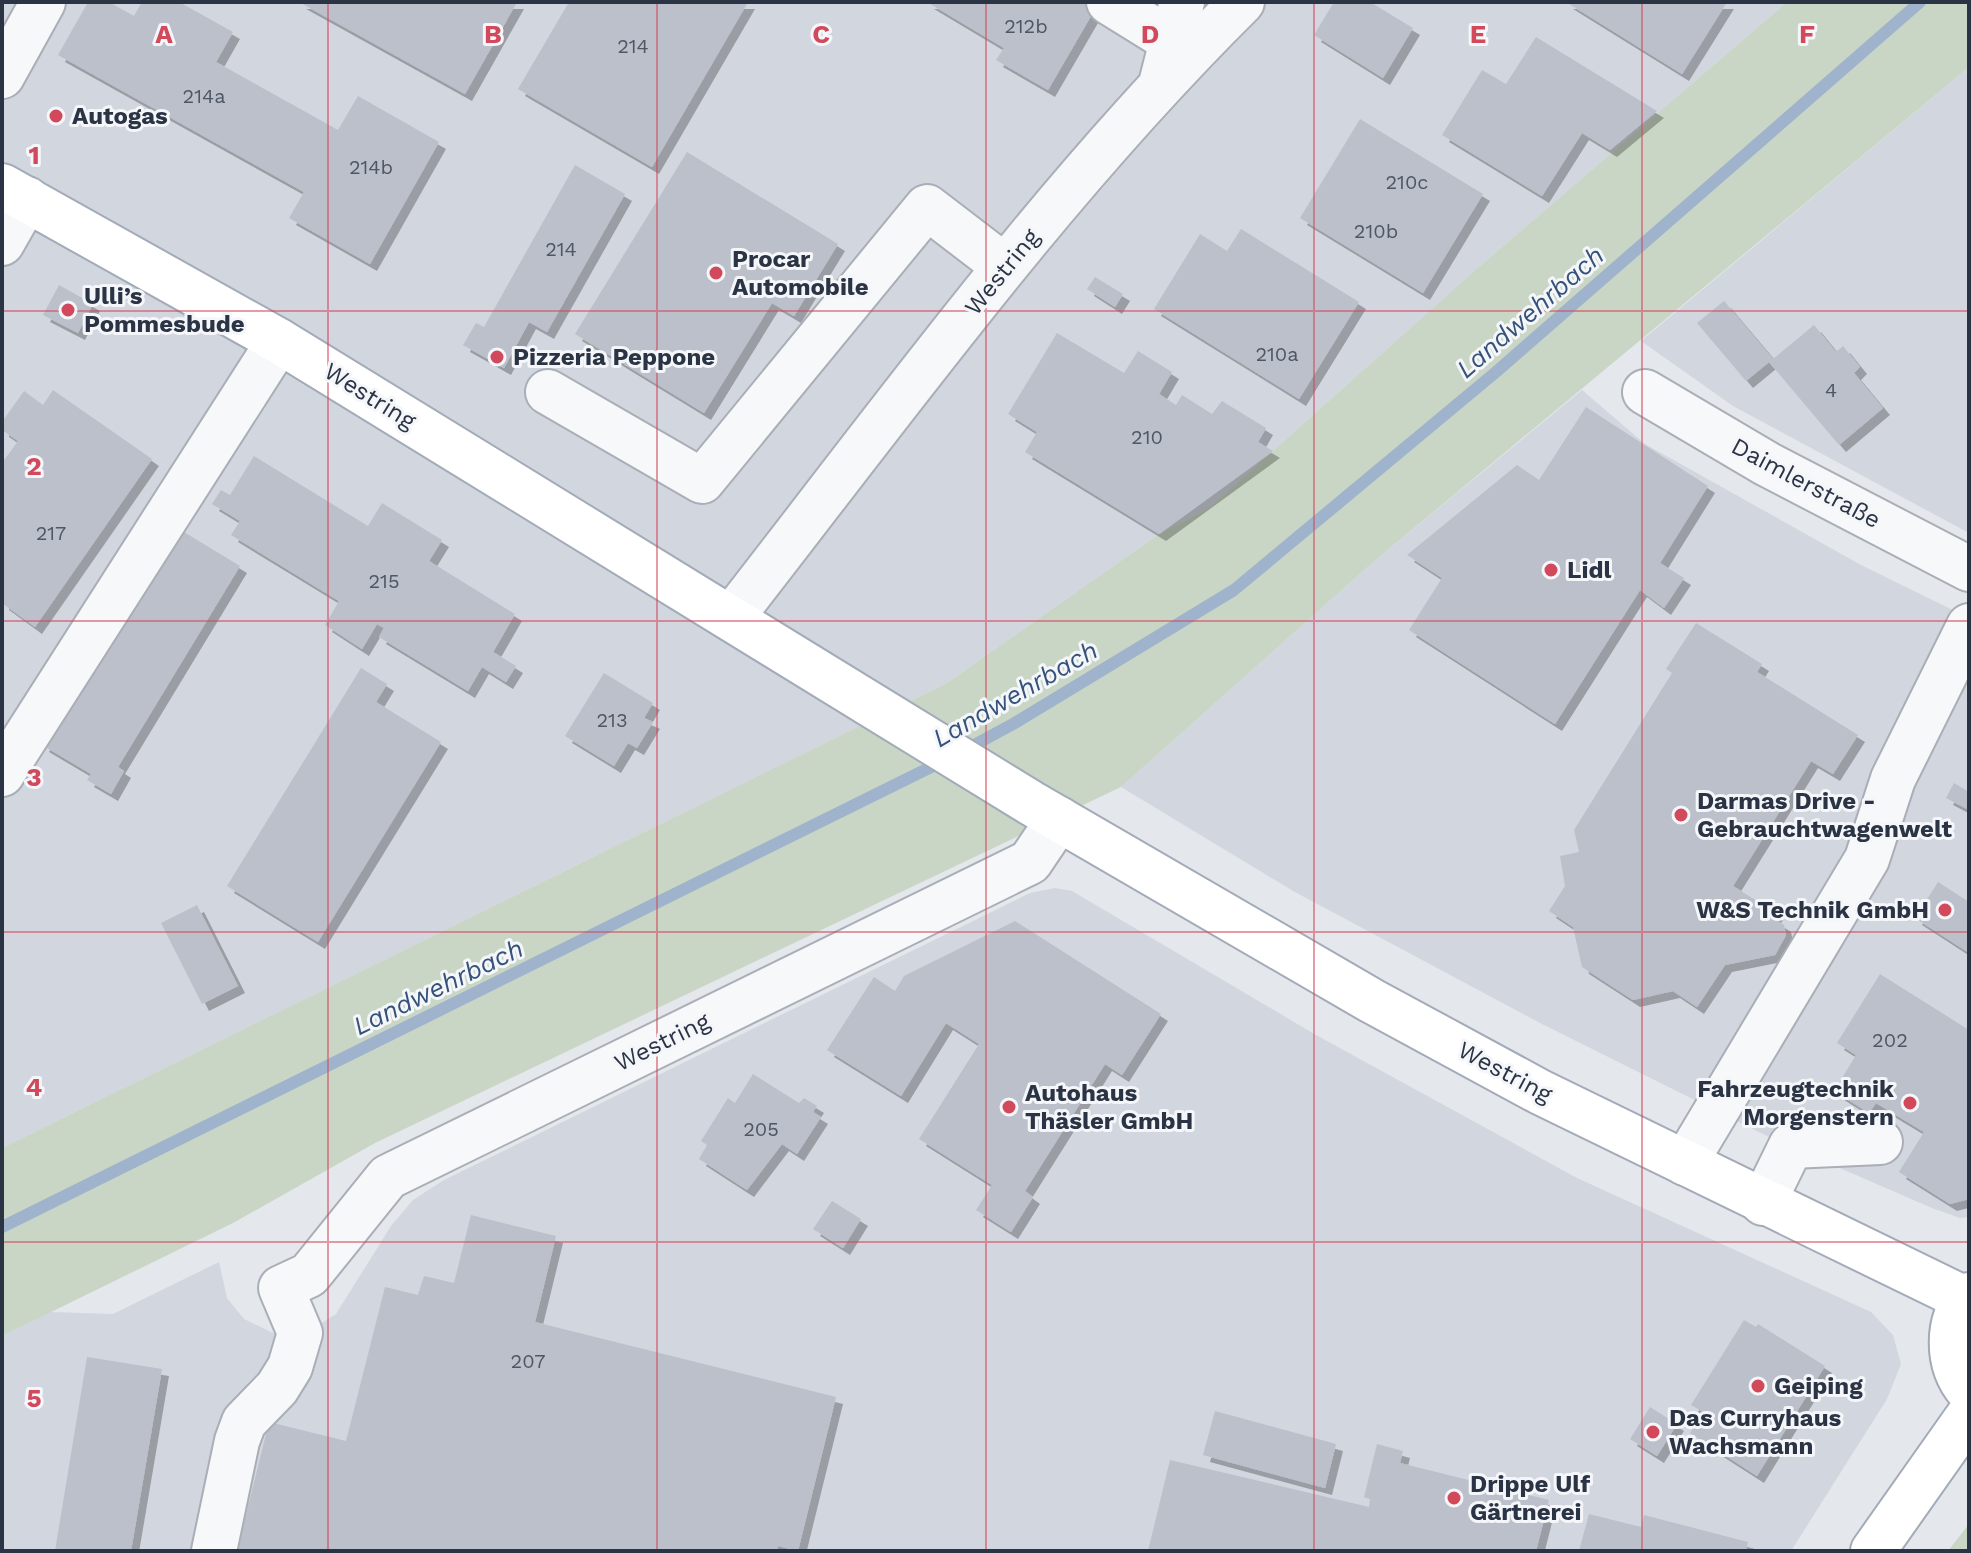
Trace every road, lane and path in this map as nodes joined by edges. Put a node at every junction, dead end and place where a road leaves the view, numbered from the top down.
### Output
1 (43, 2) edge
2 (1109, 2) edge
3 (1242, 2) edge
4 (1177, 21) edge
5 (3, 74) edge
6 (1161, 82) junction
7 (15, 193) edge
8 (2, 243) edge
9 (1004, 266) junction
10 (279, 341) junction
11 (548, 392) dead end
12 (1645, 392) dead end
13 (1969, 569) edge
14 (731, 618) junction
15 (1969, 626) edge
16 (2, 774) edge
17 (1045, 811) junction
18 (1880, 1142) dead end
19 (1685, 1163) junction
20 (1763, 1203) junction
21 (1967, 1297) edge
22 (1969, 1391) edge
23 (1969, 1415) edge
24 (214, 1551) edge
25 (1873, 1551) edge

1 - 5 street
2 - 4 street
3 - 6 street, Westring
4 - 6 street, Westring
6 - 9 street, Westring
7 - 8 street
7 - 10 main road, Westring
9 - 11 street
9 - 14 street, Westring
10 - 14 main road, Westring
10 - 16 street
12 - 13 street, Daimlerstraße
14 - 17 main road, Westring
15 - 19 street
17 - 19 main road, Westring
17 - 24 street, Westring
18 - 20 street
19 - 20 main road, Westring
20 - 21 main road, Westring
21 - 22 main road
23 - 25 main road

